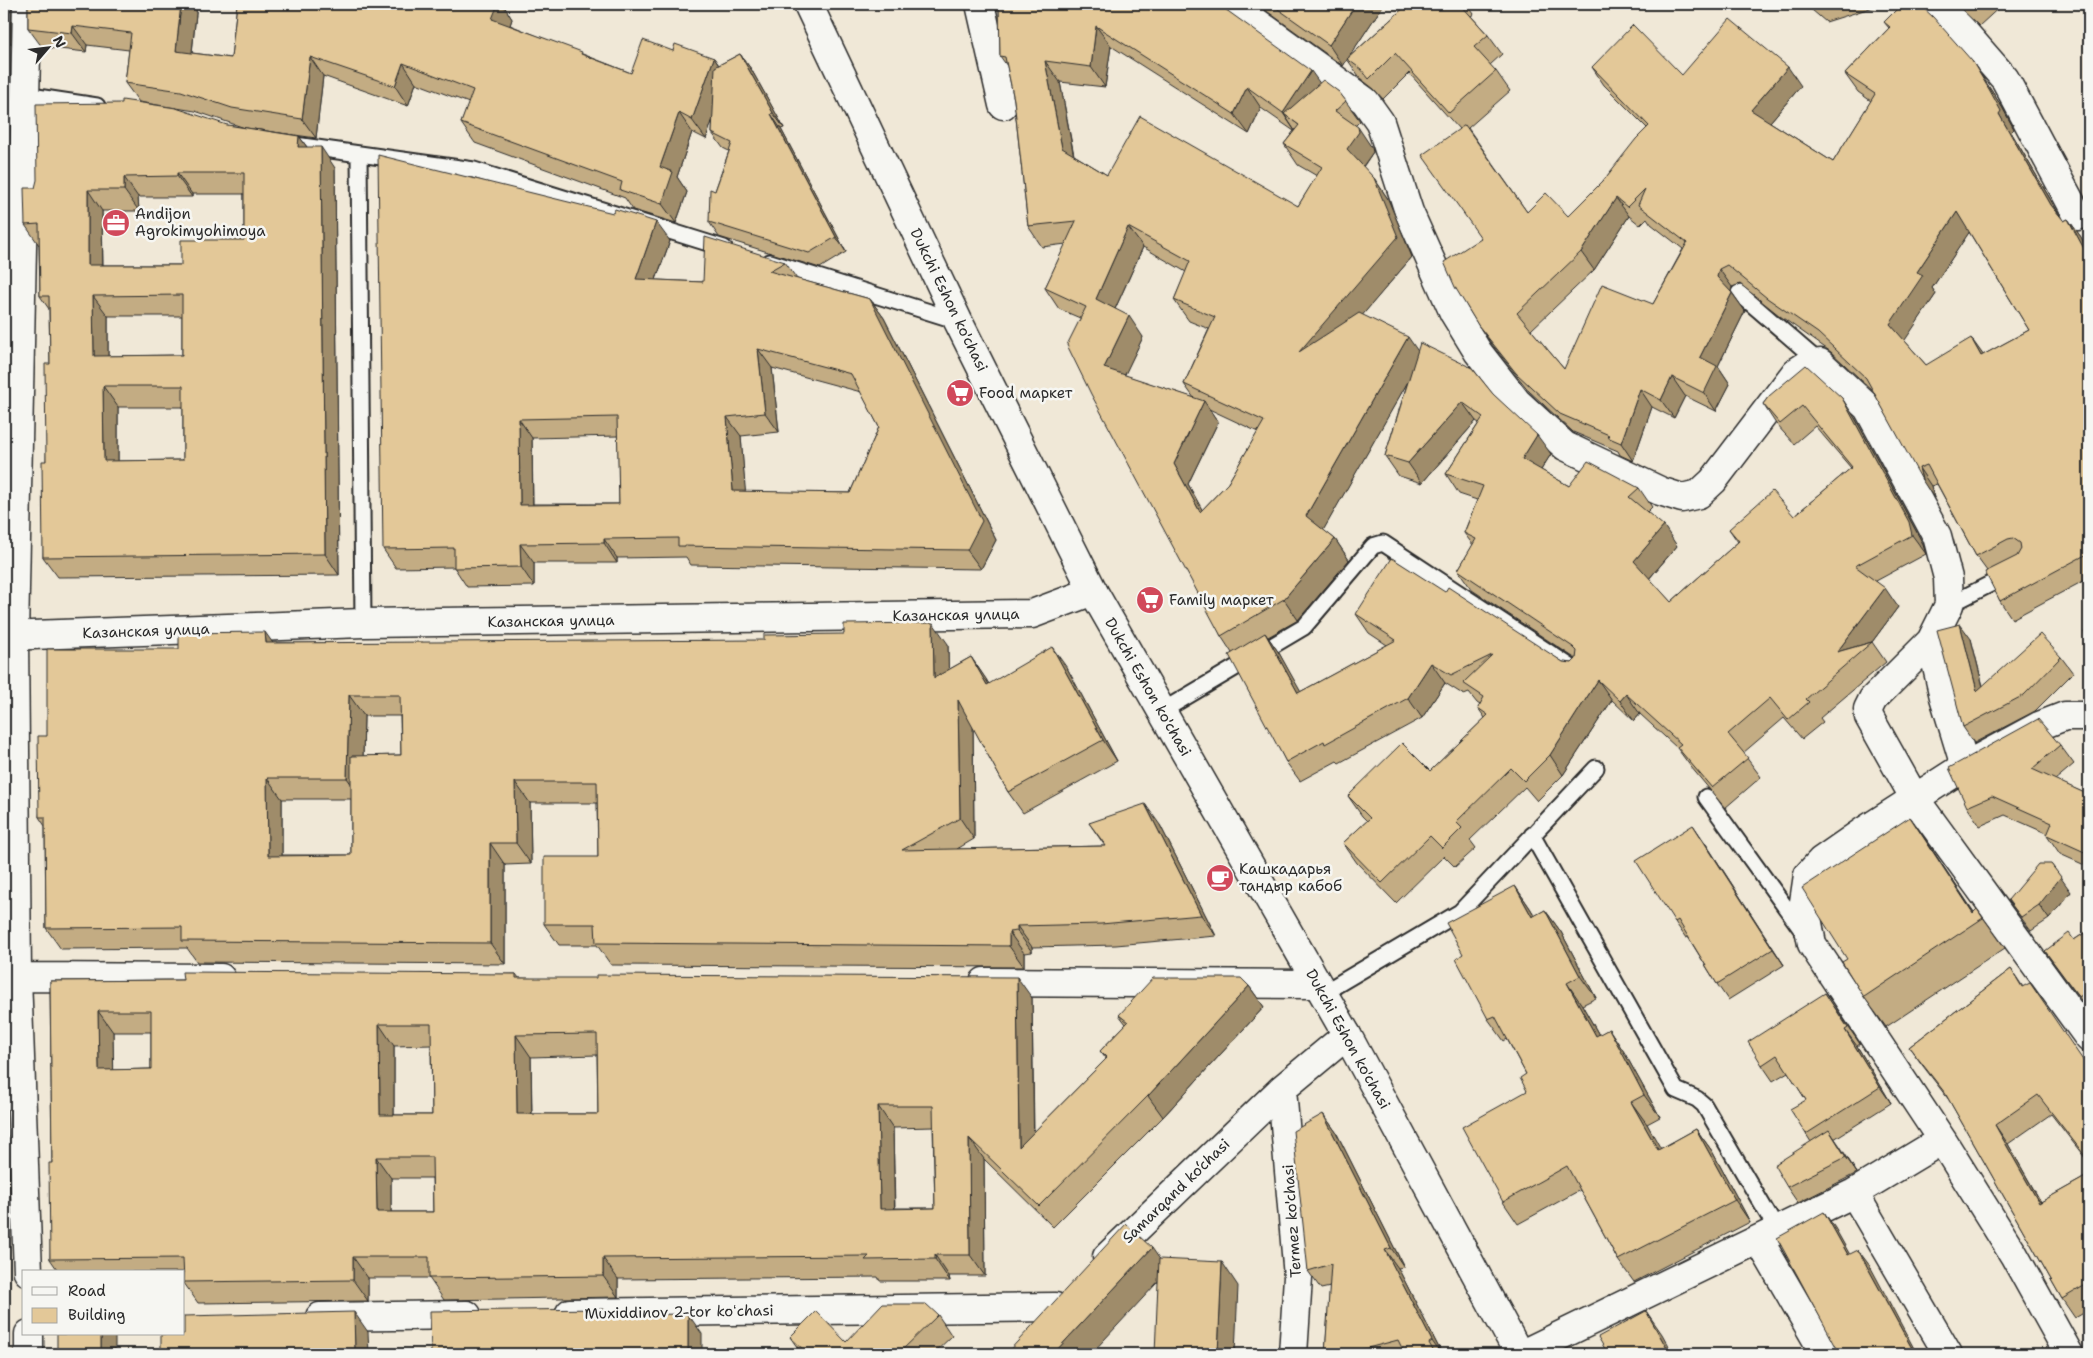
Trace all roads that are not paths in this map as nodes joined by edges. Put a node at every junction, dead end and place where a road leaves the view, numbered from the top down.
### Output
1 (26, 4) edge
2 (808, 4) edge
3 (980, 4) edge
4 (1231, 4) edge
5 (1934, 4) edge
6 (18, 84) edge
7 (1003, 105) dead end
8 (108, 108) edge
9 (272, 142) edge
10 (359, 154) junction
11 (2078, 216) dead end
12 (740, 253) edge
13 (758, 259) edge
14 (1739, 293) edge
15 (958, 321) junction
16 (1820, 363) junction
17 (2026, 566) edge
18 (1093, 591) junction
19 (1950, 605) junction
20 (363, 624) junction
21 (9, 636) edge
22 (1931, 641) junction
23 (1582, 674) edge
24 (1162, 712) junction
25 (2089, 716) edge
26 (1965, 766) junction
27 (1596, 768) dead end
28 (1706, 797) edge
29 (1915, 799) junction
30 (1532, 835) junction
31 (1812, 944) junction
32 (17, 977) junction
33 (245, 978) edge
34 (960, 982) edge
35 (1320, 988) junction
36 (1347, 1036) junction
37 (2089, 1038) edge
38 (1282, 1089) junction
39 (1942, 1140) junction
40 (1854, 1193) junction
41 (1768, 1235) junction
42 (28, 1270) edge
43 (1055, 1307) junction
44 (491, 1314) edge
45 (540, 1314) edge
46 (293, 1317) edge
47 (1030, 1334) edge
48 (29, 1336) edge
49 (29, 1354) edge
50 (1293, 1354) edge
51 (1520, 1354) edge
52 (1825, 1354) edge
53 (1948, 1354) edge
54 (2069, 1354) edge

1 - 6 street
2 - 15 street, Dukchi Eshon ko'chasi
3 - 7 street
4 - 16 street
5 - 11 street
6 - 8 lane
6 - 21 street
9 - 10 lane
10 - 12 lane
10 - 20 lane
13 - 15 lane
14 - 16 lane
15 - 18 street, Dukchi Eshon ko'chasi
16 - 19 street
17 - 19 lane
18 - 20 street, Казанская улица
18 - 24 street, Dukchi Eshon ko'chasi
19 - 22 street
20 - 21 street, Казанская улица
21 - 32 street
22 - 26 street
22 - 29 street
23 - 24 lane
24 - 35 street, Dukchi Eshon ko'chasi
25 - 26 street
26 - 29 street
27 - 30 lane
28 - 31 lane
29 - 31 street
29 - 37 street
30 - 35 lane
30 - 41 lane
31 - 39 street
32 - 33 street
32 - 42 street
34 - 35 street
35 - 36 street, Dukchi Eshon ko'chasi
36 - 38 street, Samarqand ko‘chasi
36 - 51 street, Dukchi Eshon ko'chasi
38 - 43 street, Samarqand ko‘chasi
38 - 50 street, Termez ko'chasi
39 - 40 street
39 - 54 street
40 - 41 street
40 - 53 street
41 - 51 street
41 - 52 street
43 - 45 street, Muxiddinov 2-tor koʻchasi
43 - 47 street, Samarqand ko‘chasi
44 - 46 street
48 - 49 street

